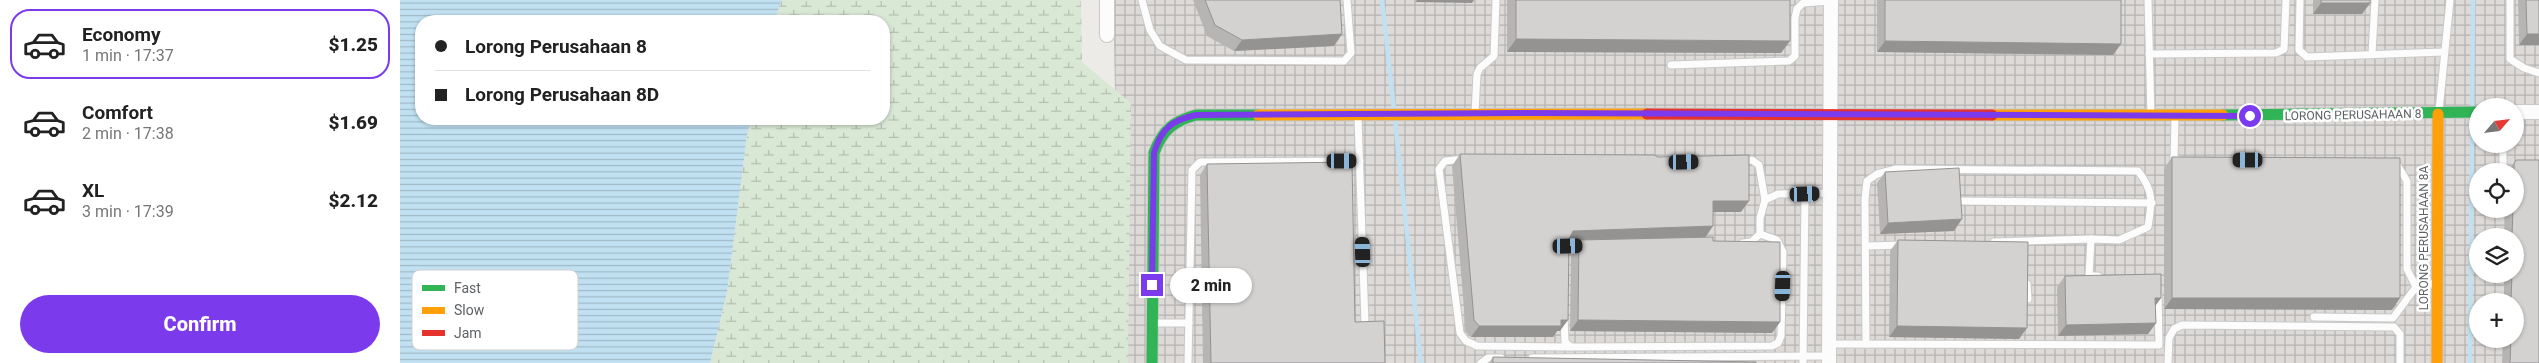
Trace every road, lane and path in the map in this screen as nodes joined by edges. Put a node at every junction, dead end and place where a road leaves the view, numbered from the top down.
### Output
1 (1107, 0) edge
2 (1142, 0) edge
3 (1347, 0) edge
4 (1496, 0) edge
5 (1797, 0) edge
6 (1831, 0) edge
7 (2148, 0) edge
8 (2286, 0) edge
9 (2300, 0) edge
10 (2376, 0) edge
11 (2450, 0) edge
12 (2510, 0) edge
13 (1797, 9) junction
14 (1107, 35) dead end
15 (2444, 52) junction
16 (2149, 54) junction
17 (2372, 54) junction
18 (1671, 65) dead end
19 (2539, 73) edge
20 (2524, 112) edge
21 (2539, 112) edge
22 (2469, 113) edge
23 (1358, 114) junction
24 (1474, 114) junction
25 (1830, 114) junction
26 (2438, 114) junction
27 (2151, 116) junction
28 (2175, 116) junction
29 (1474, 158) edge
30 (2194, 160) edge
31 (1360, 161) junction
32 (1734, 161) edge
33 (2386, 161) edge
34 (1830, 193) junction
35 (1805, 194) junction
36 (1765, 200) junction
37 (1959, 201) edge
38 (2152, 203) junction
39 (1760, 234) junction
40 (2091, 239) junction
41 (2026, 241) junction
42 (1986, 242) edge
43 (1733, 244) edge
44 (1916, 244) edge
45 (1866, 246) junction
46 (2026, 251) edge
47 (2108, 276) edge
48 (2027, 280) edge
49 (2438, 282) junction
50 (2158, 288) edge
51 (2416, 288) junction
52 (2028, 299) edge
53 (1565, 306) edge
54 (2314, 317) dead end
55 (1152, 323) junction
56 (1189, 323) junction
57 (1365, 324) edge
58 (1866, 344) junction
59 (1571, 347) junction
60 (1829, 354) edge
61 (1508, 358) edge
62 (1527, 358) edge
63 (1770, 360) edge
64 (1803, 360) edge
65 (1152, 363) edge
66 (1188, 363) edge
67 (1481, 363) edge
68 (2168, 363) edge
69 (2400, 363) edge
70 (2437, 363) edge

1 - 14 street
2 - 3 lane
4 - 24 lane
5 - 13 lane
6 - 13 lane
6 - 25 street
7 - 16 lane
8 - 16 lane
9 - 17 lane
10 - 17 lane
11 - 15 lane
12 - 19 lane
13 - 18 lane
15 - 17 lane
15 - 26 lane
16 - 27 lane
20 - 21 street
22 - 26 street, LORONG PERUSAHAAN 8
23 - 24 street, LORONG PERUSAHAAN 8
23 - 31 lane
23 - 55 street, LORONG PERUSAHAAN 8
24 - 25 street, LORONG PERUSAHAAN 8
25 - 27 street, LORONG PERUSAHAAN 8
25 - 34 street
26 - 28 street, LORONG PERUSAHAAN 8
26 - 49 street, LORONG PERUSAHAAN 8A
27 - 28 street, LORONG PERUSAHAAN 8
28 - 30 lane
29 - 59 lane
31 - 56 lane
31 - 57 lane
32 - 36 lane
33 - 51 lane
34 - 35 lane
34 - 60 street
35 - 36 lane
35 - 64 lane
36 - 39 lane
37 - 38 lane
38 - 40 lane
38 - 45 lane
39 - 43 lane
39 - 59 lane
40 - 41 lane
40 - 47 lane
41 - 42 lane
41 - 46 lane
44 - 45 lane
45 - 58 lane
48 - 52 lane
49 - 51 lane
49 - 70 street, LORONG PERUSAHAAN 8A
50 - 58 lane
51 - 54 lane
53 - 59 lane
55 - 56 lane
55 - 65 street
56 - 66 lane
58 - 60 lane
60 - 64 lane
61 - 67 lane
62 - 63 lane
63 - 64 lane
68 - 69 lane

